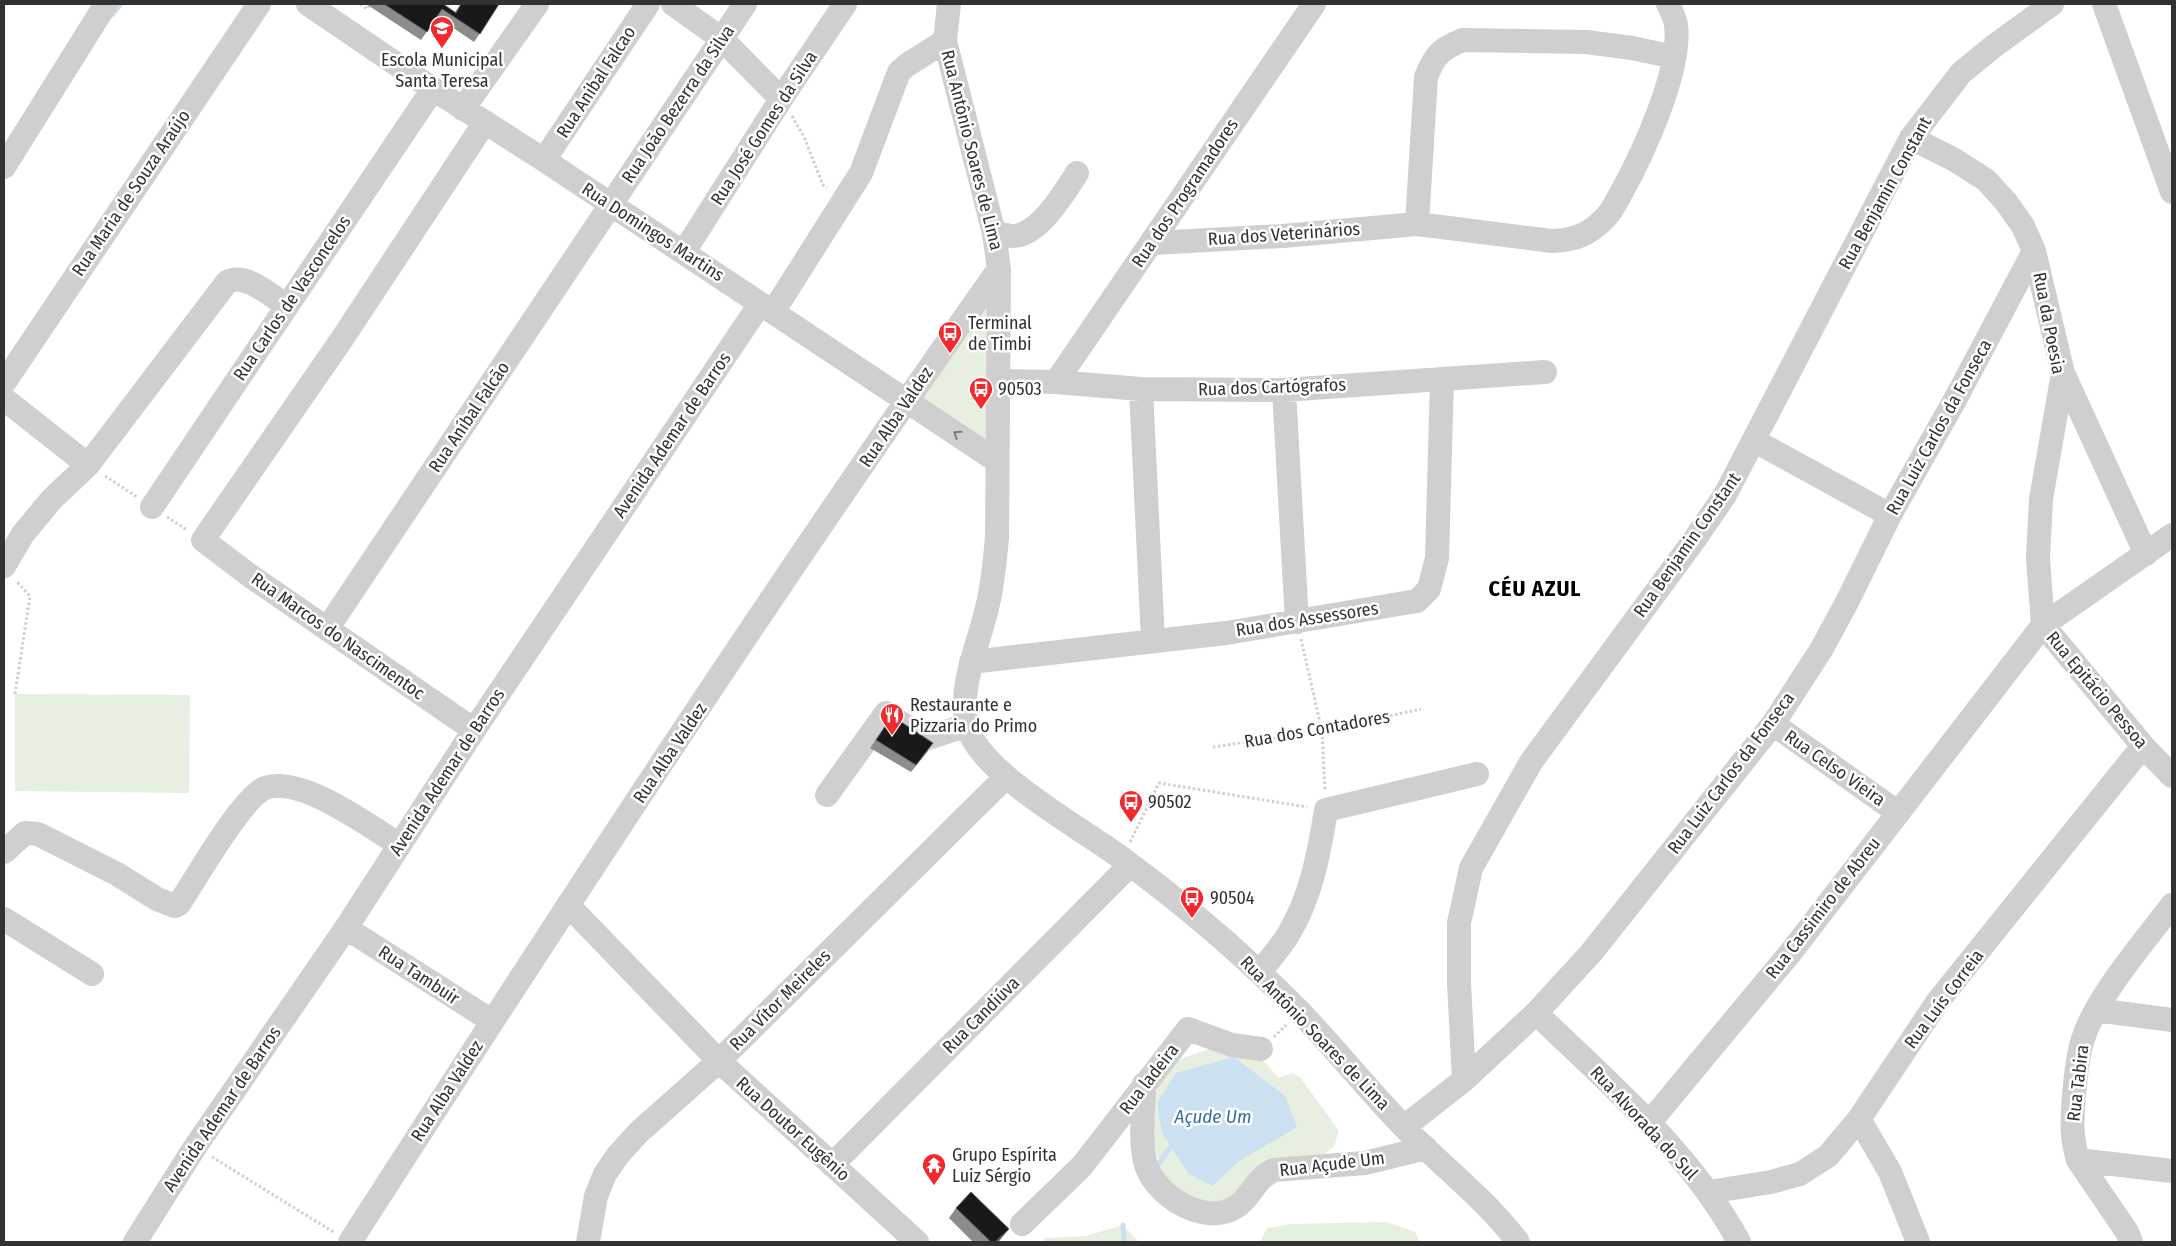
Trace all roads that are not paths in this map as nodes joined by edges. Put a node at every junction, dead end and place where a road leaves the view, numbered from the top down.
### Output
1 (106, 4) edge
2 (259, 4) edge
3 (308, 4) edge
4 (537, 4) edge
5 (648, 4) edge
6 (673, 4) edge
7 (745, 4) edge
8 (845, 4) edge
9 (1314, 4) edge
10 (1668, 4) edge
11 (2052, 4) edge
12 (2104, 4) edge
13 (946, 6) edge
14 (722, 39) junction
15 (945, 41) junction
16 (1674, 57) junction
17 (433, 89) junction
18 (781, 99) junction
19 (463, 109) junction
20 (485, 122) junction
21 (1911, 138) junction
22 (544, 160) junction
23 (4, 167) edge
24 (1077, 173) dead end
25 (2172, 192) edge
26 (611, 205) junction
27 (1417, 224) junction
28 (994, 233) junction
29 (1152, 243) junction
30 (2034, 251) junction
31 (684, 252) junction
32 (999, 269) junction
33 (287, 306) junction
34 (767, 308) junction
35 (1545, 372) dead end
36 (2063, 373) junction
37 (1442, 379) junction
38 (1000, 381) junction
39 (1056, 382) junction
40 (4, 383) edge
41 (1141, 389) junction
42 (1284, 390) junction
43 (4, 399) edge
44 (906, 400) junction
45 (1755, 441) junction
46 (997, 461) junction
47 (88, 465) junction
48 (152, 507) dead end
49 (1890, 515) junction
50 (2172, 534) edge
51 (2146, 554) junction
52 (7, 570) edge
53 (1297, 622) junction
54 (2043, 625) junction
55 (326, 629) junction
56 (1154, 641) junction
57 (971, 662) junction
58 (1773, 724) junction
59 (967, 725) junction
60 (474, 730) junction
61 (2143, 746) junction
62 (1477, 774) dead end
63 (2172, 776) edge
64 (1006, 777) junction
65 (827, 795) dead end
66 (1897, 812) junction
67 (398, 844) junction
68 (4, 852) edge
69 (1126, 861) junction
70 (568, 905) junction
71 (2172, 906) edge
72 (4, 919) edge
73 (346, 928) junction
74 (1260, 972) junction
75 (92, 974) dead end
76 (2096, 1010) junction
77 (1536, 1013) junction
78 (2172, 1020) edge
79 (492, 1022) junction
80 (1261, 1049) road end
81 (718, 1062) junction
82 (1464, 1080) junction
83 (1144, 1084) junction
84 (1859, 1119) junction
85 (1649, 1123) junction
86 (1404, 1127) junction
87 (1426, 1148) junction
88 (2078, 1160) junction
89 (832, 1165) junction
90 (2172, 1172) edge
91 (1709, 1192) junction
92 (1022, 1224) dead end
93 (135, 1242) edge
94 (350, 1242) edge
95 (588, 1242) edge
96 (918, 1242) edge
97 (1518, 1242) edge
98 (1739, 1242) edge
99 (1918, 1242) edge
100 (2132, 1242) edge

1 - 23 street
2 - 40 street, Rua Maria de Souza Araújo
3 - 17 street, Rua Domingos Martins
4 - 19 street
5 - 22 street, Rua Anibal Falcao
6 - 14 street
7 - 14 street, Rua João Bezerra da Silva
8 - 18 street, Rua José Gomes da Silva
9 - 29 street, Rua dos Programadores
10 - 16 street, Rua dos Veterinários
11 - 21 street, Rua Benjamin Constant
12 - 25 street
13 - 15 street
14 - 18 street
14 - 26 street, Rua João Bezerra da Silva
15 - 28 street, Rua Antônio Soares de Lima
15 - 34 street, Avenida Ademar de Barros
16 - 27 street, Rua dos Veterinários
16 - 27 street
17 - 19 street, Rua Domingos Martins
17 - 33 street, Rua Carlos de Vasconcelos
18 - 31 street, Rua José Gomes da Silva
19 - 20 street, Rua Domingos Martins
20 - 22 street, Rua Domingos Martins
20 - 55 street, Rua Marcos do Nascimentoc
21 - 30 street, Rua da Poesia
21 - 45 street, Rua Benjamin Constant
22 - 26 street, Rua Domingos Martins
24 - 28 street
26 - 31 street, Rua Domingos Martins
26 - 55 street, Rua Aníbal Falcão
27 - 29 street, Rua dos Veterinários
28 - 32 street, Rua Antônio Soares de Lima
29 - 39 street, Rua dos Programadores
30 - 36 street, Rua da Poesia
30 - 49 street, Rua Luiz Carlos da Fonseca
31 - 34 street, Rua Domingos Martins
32 - 38 street, Rua Antônio Soares de Lima
32 - 44 street, Rua Alba Valdez
33 - 47 street
33 - 48 street, Rua Carlos de Vasconcelos
34 - 44 street, Rua Domingos Martins
34 - 60 street, Avenida Ademar de Barros
35 - 37 street, Rua dos Cartógrafos
36 - 51 street
36 - 54 street, Rua da Poesia
37 - 42 street, Rua dos Cartógrafos
37 - 53 street, Rua dos Assessores
38 - 39 street, Rua dos Cartógrafos
38 - 46 street, Rua Antônio Soares de Lima
39 - 41 street, Rua dos Cartógrafos
41 - 42 street, Rua dos Cartógrafos
41 - 56 street
42 - 53 street
43 - 47 street
46 -> 44 street, Rua Domingos Martins
44 - 70 street, Rua Alba Valdez
45 - 49 street
45 - 82 street, Rua Benjamin Constant
46 - 57 street, Rua Antônio Soares de Lima
47 - 52 street
49 - 58 street, Rua Luiz Carlos da Fonseca
50 - 51 street, Rua Cassimiro de Abreu
51 - 54 street, Rua Cassimiro de Abreu
53 - 56 street, Rua dos Assessores
54 - 61 street, Rua Epitácio Pessoa
54 - 66 street, Rua Cassimiro de Abreu
55 - 60 street, Rua Marcos do Nascimentoc
56 - 57 street, Rua dos Assessores
57 - 59 street, Rua Antônio Soares de Lima
58 - 66 street, Rua Celso Vieira
58 - 77 street, Rua Luiz Carlos da Fonseca
59 - 64 street, Rua Antônio Soares de Lima
59 - 65 street
60 - 67 street, Avenida Ademar de Barros
61 - 63 street, Rua Epitácio Pessoa
61 - 84 street, Rua Luís Correia
62 - 74 street
64 - 69 street, Rua Antônio Soares de Lima
64 - 81 street, Rua Vítor Meireles
66 - 85 street, Rua Cassimiro de Abreu
67 - 68 street
67 - 73 street, Avenida Ademar de Barros
69 - 74 street, Rua Antônio Soares de Lima
69 - 89 street, Rua Candiúva
70 - 79 street, Rua Alba Valdez
70 - 81 street, Rua Doutor Eugênio
71 - 76 street, Rua Tabira
72 - 75 street
73 - 79 street, Rua Tambuir
73 - 93 street, Avenida Ademar de Barros
74 - 86 street, Rua Antônio Soares de Lima
76 - 78 street
76 - 88 street, Rua Tabira
77 - 82 street, Rua Luiz Carlos da Fonseca
77 - 85 street, Rua Alvorada do Sul
79 - 94 street, Rua Alba Valdez
80 - 83 street, Rua ladeira
81 - 89 street, Rua Doutor Eugênio
81 - 95 street, Rua Vítor Meireles
82 - 86 street, Rua Luiz Carlos da Fonseca
83 - 87 street, Rua Açude Um
83 - 92 street, Rua ladeira
84 - 91 street, Rua Luís Correia
84 - 99 street
85 - 91 street, Rua Alvorada do Sul
86 - 87 street, Rua Antônio Soares de Lima
87 - 97 street, Rua Antônio Soares de Lima
88 - 90 street
88 - 100 street, Rua Tabira
89 - 96 street, Rua Doutor Eugênio
91 - 98 street, Rua Alvorada do Sul

